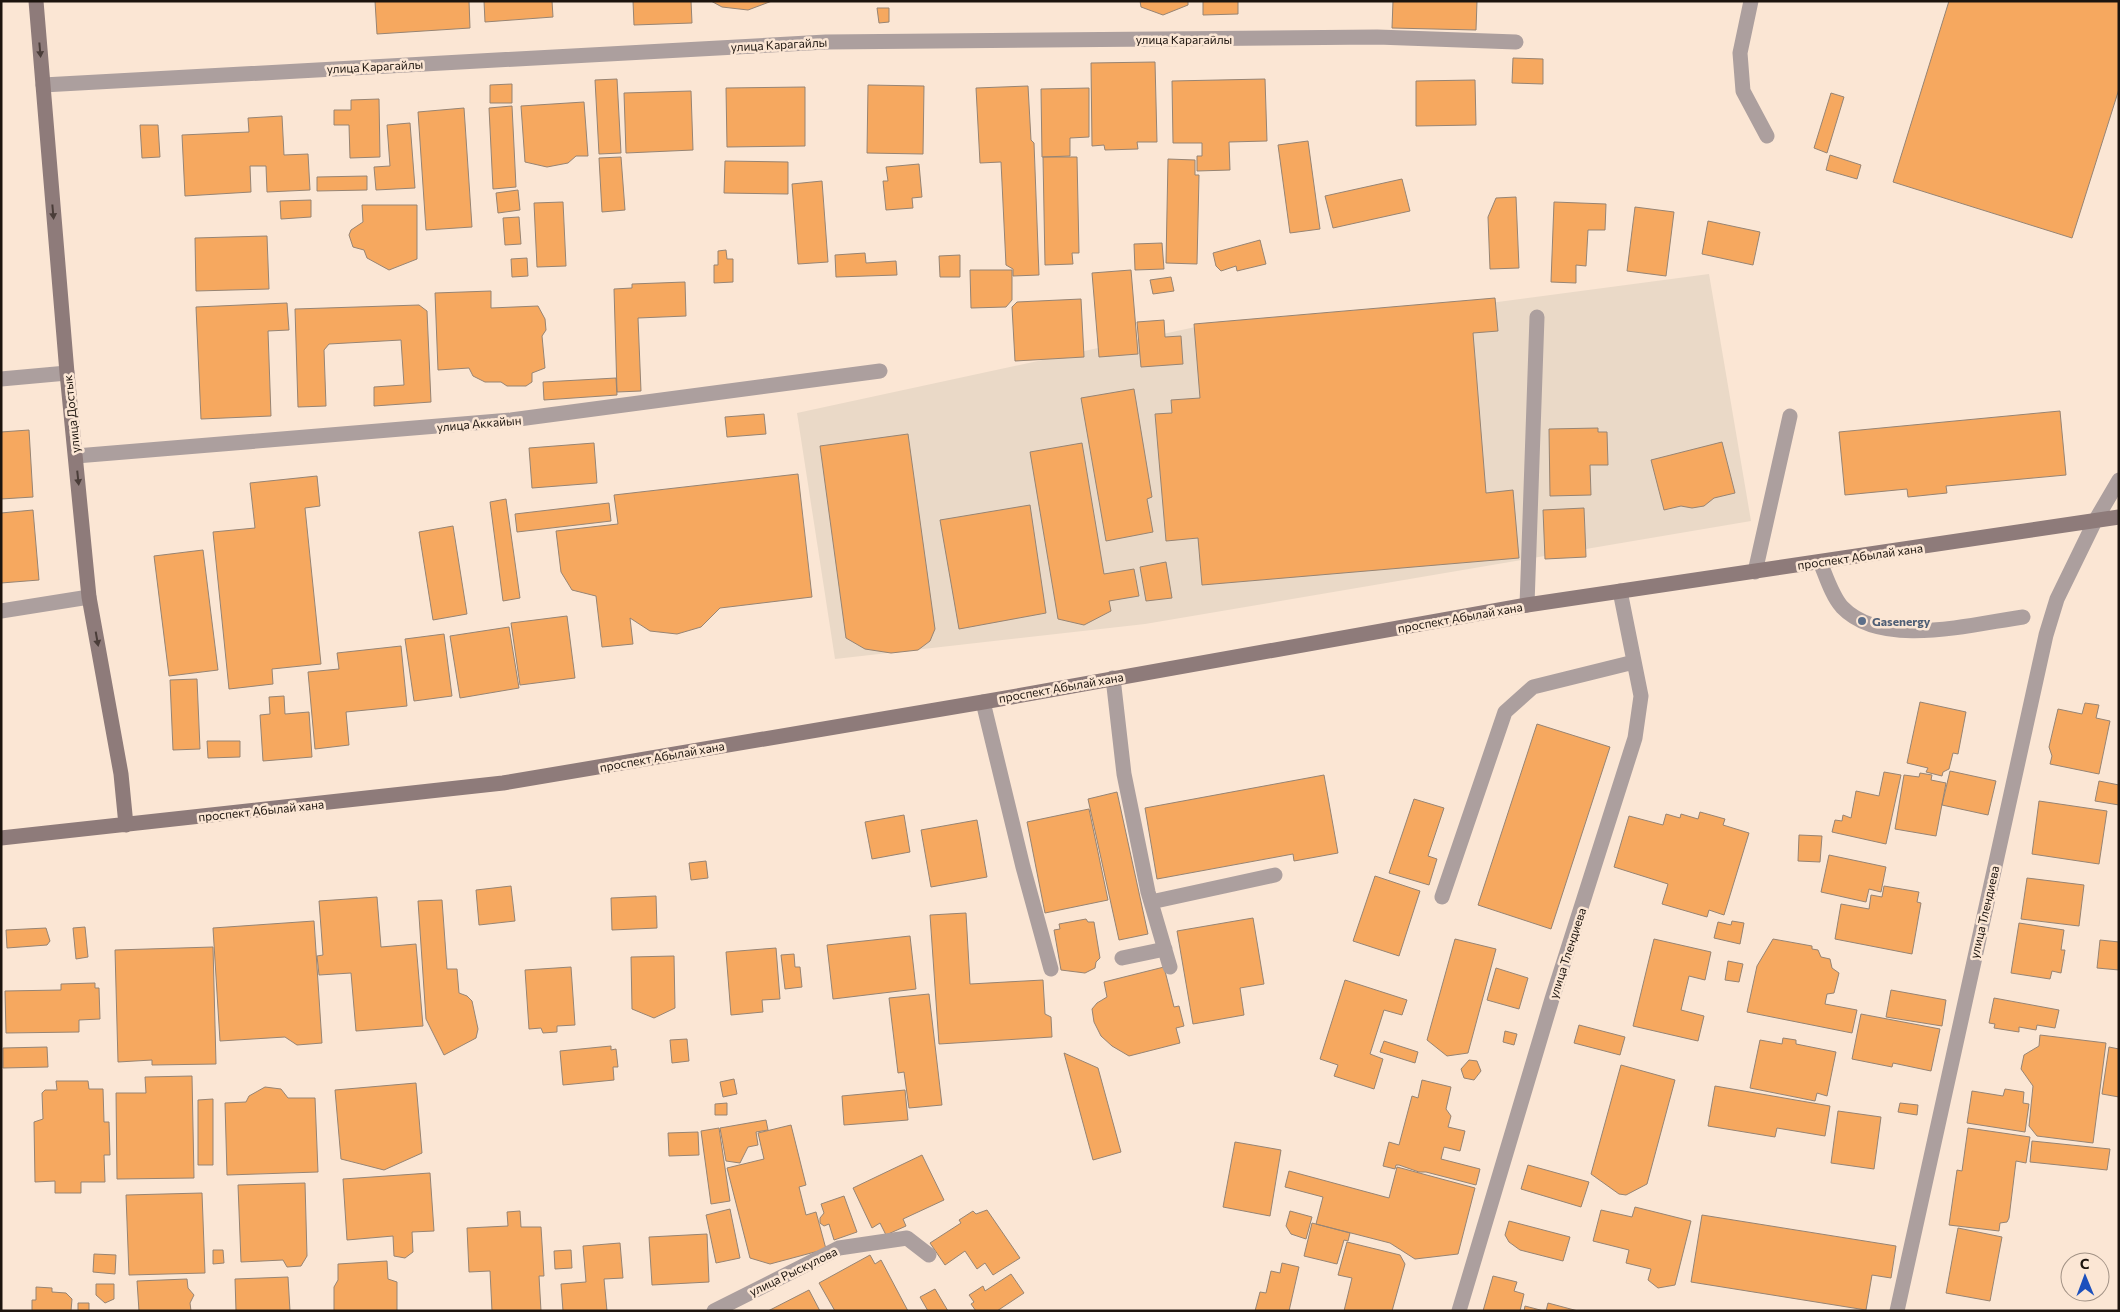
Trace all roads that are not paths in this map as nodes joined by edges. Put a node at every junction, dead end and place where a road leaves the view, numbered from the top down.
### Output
1 (36, 1) edge
2 (1751, 1) edge
3 (1516, 42) dead end
4 (43, 85) junction
5 (1767, 136) dead end
6 (1537, 317) dead end
7 (880, 372) dead end
8 (67, 373) junction
9 (1, 379) edge
10 (1790, 416) dead end
11 (76, 456) junction
12 (2119, 480) edge
13 (2119, 517) edge
14 (2095, 521) junction
15 (1820, 562) junction
16 (1755, 572) junction
17 (1620, 592) junction
18 (89, 597) junction
19 (1527, 605) junction
20 (1, 611) edge
21 (2023, 617) dead end
22 (1634, 662) junction
23 (1112, 678) junction
24 (984, 702) junction
25 (126, 825) junction
26 (1, 838) edge
27 (1275, 874) dead end
28 (1442, 897) dead end
29 (1151, 902) junction
30 (1165, 949) junction
31 (1122, 958) dead end
32 (1170, 967) dead end
33 (1051, 969) dead end
34 (930, 1255) dead end
35 (714, 1311) edge
36 (1458, 1311) edge
37 (1897, 1311) edge

1 -> 4 main road, улица Достык
2 - 5 street
3 - 4 street, улица Карагайлы
4 -> 8 main road, улица Достык
6 - 19 street
7 - 11 street, улица Аккайын
8 - 9 street
8 - 11 main road, улица Достык
10 - 16 street
11 -> 18 main road, улица Достык
12 - 14 street, улица Тлендиева
13 - 14 main road, проспект Абылай хана
14 - 15 main road, проспект Абылай хана
14 - 37 street, улица Тлендиева
15 - 16 main road, проспект Абылай хана
15 - 21 street
16 - 17 main road, проспект Абылай хана
17 - 19 main road, проспект Абылай хана
17 - 22 street, улица Тлендиева
18 - 20 street
18 -> 25 main road, улица Достык
19 - 23 main road, проспект Абылай хана
22 - 28 street
22 - 36 street, улица Тлендиева
23 - 24 main road, проспект Абылай хана
23 - 29 street
24 - 25 main road, проспект Абылай хана
24 - 33 street
25 - 26 main road, проспект Абылай хана
27 - 29 street
29 - 30 street
30 - 31 street
30 - 32 street
34 - 35 street, улица Рыскулова

